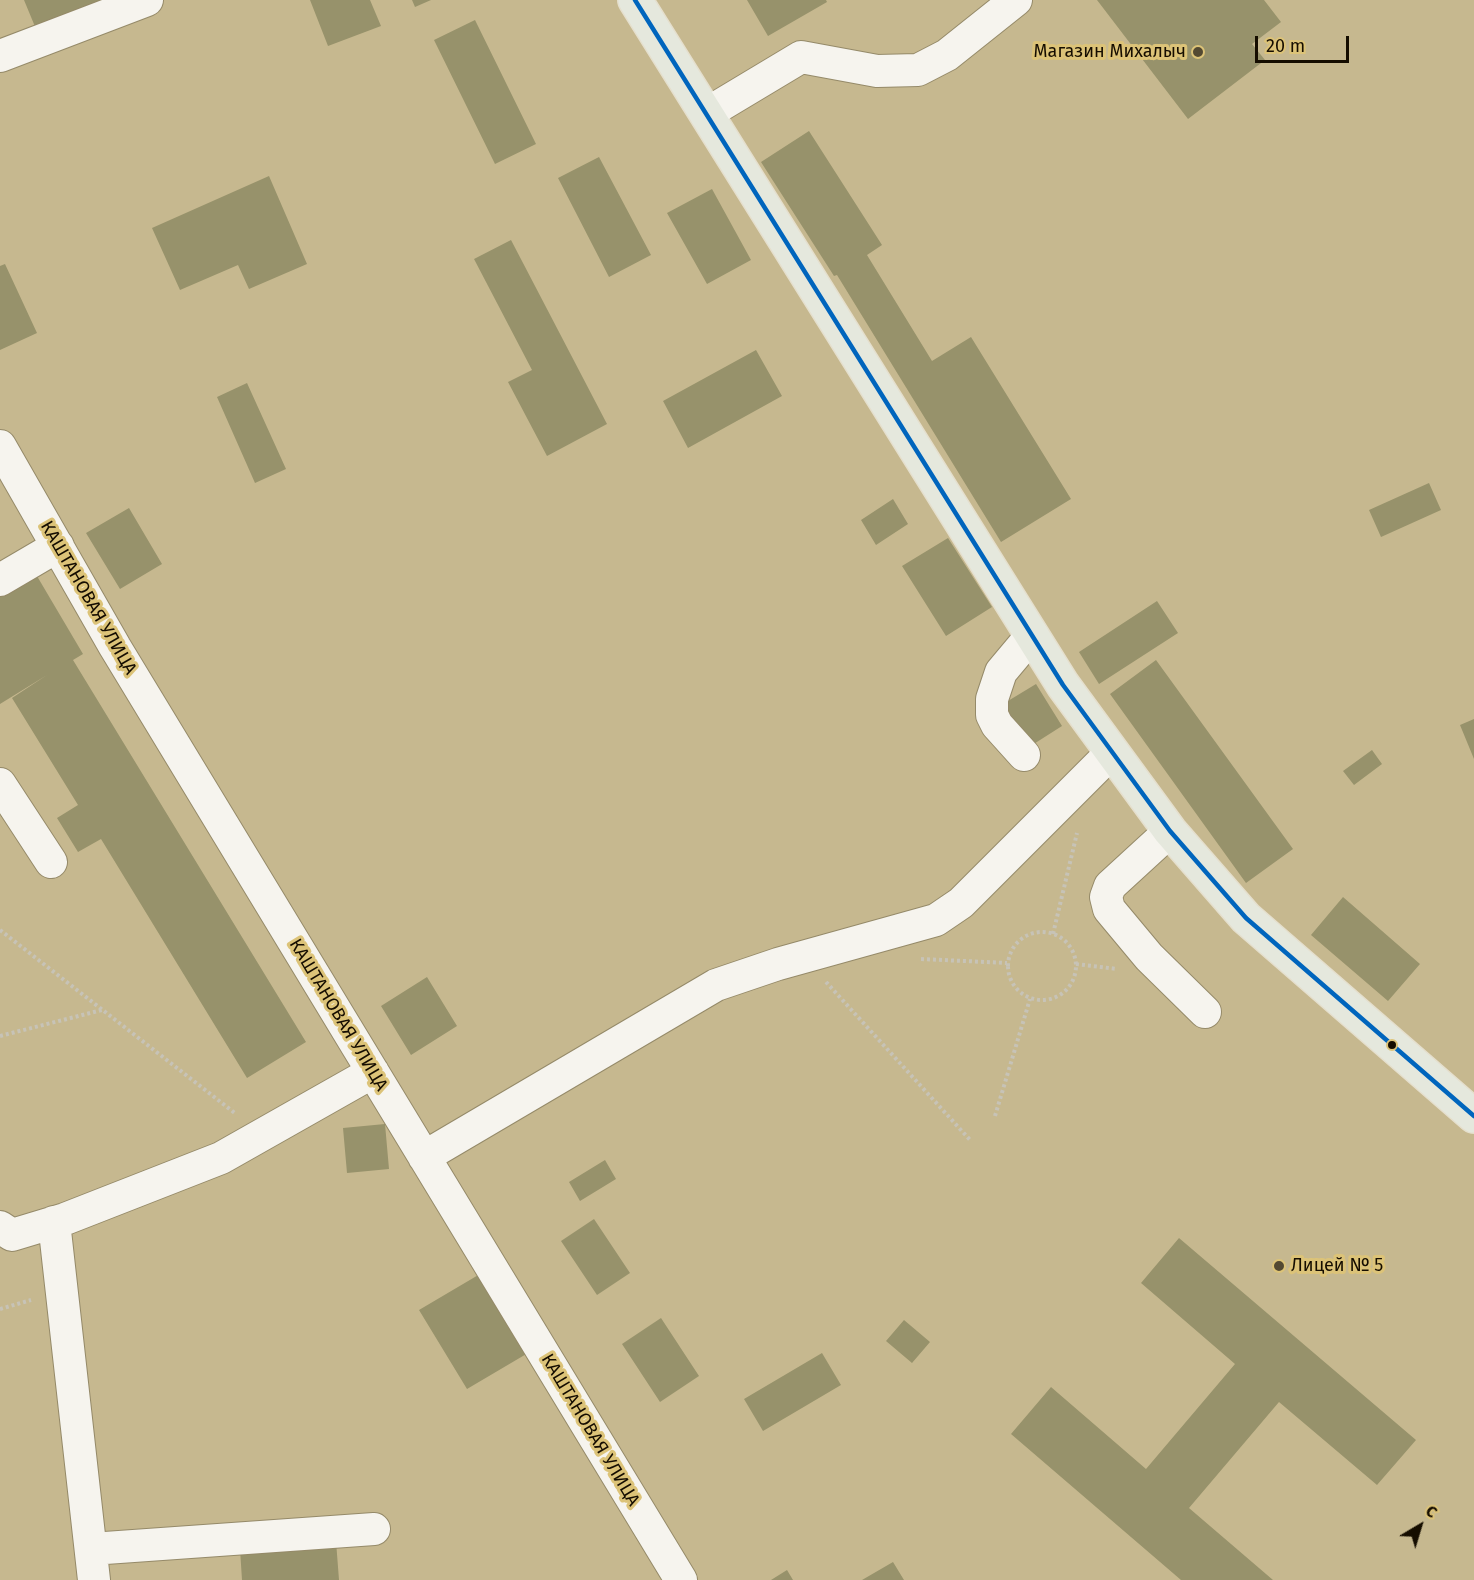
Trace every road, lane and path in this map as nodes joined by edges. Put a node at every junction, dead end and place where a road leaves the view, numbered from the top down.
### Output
1 (147, 0) edge
2 (635, 0) edge
3 (1017, 0) edge
4 (0, 56) edge
5 (706, 114) junction
6 (0, 446) edge
7 (58, 546) junction
8 (0, 580) edge
9 (1032, 635) junction
10 (1112, 752) junction
11 (1024, 755) dead end
12 (0, 784) edge
13 (1077, 831) dead end
14 (1170, 831) junction
15 (51, 862) dead end
16 (0, 930) edge
17 (1053, 934) junction
18 (804, 957) junction
19 (1076, 964) junction
20 (1123, 970) dead end
21 (1030, 999) junction
22 (102, 1010) junction
23 (1205, 1012) dead end
24 (0, 1036) edge
25 (373, 1072) junction
26 (995, 1116) dead end
27 (1474, 1116) edge
28 (262, 1135) junction
29 (971, 1141) dead end
30 (424, 1157) junction
31 (54, 1222) junction
32 (0, 1227) edge
33 (374, 1529) dead end
34 (91, 1549) junction
35 (94, 1580) edge
36 (681, 1580) edge

1 - 4 street
2 - 5 main road
3 - 5 street
5 - 9 main road
6 - 7 street, КАШТАНОВАЯ УЛИЦА
7 - 8 street
7 - 25 street, КАШТАНОВАЯ УЛИЦА
9 - 10 main road
9 - 11 street
10 - 14 main road
10 - 18 street
12 - 15 street
13 - 17 path
14 - 23 street
14 - 27 main road
16 - 22 path
17 - 19 path
17 - 21 path
18 - 29 path
18 - 30 street
19 - 20 path
19 - 21 path
21 - 26 path
22 - 24 path
22 - 28 path
25 - 28 street
25 - 30 street, КАШТАНОВАЯ УЛИЦА
28 - 31 street
30 - 36 street, КАШТАНОВАЯ УЛИЦА
31 - 32 street
31 - 34 street
33 - 34 street
34 - 35 street

